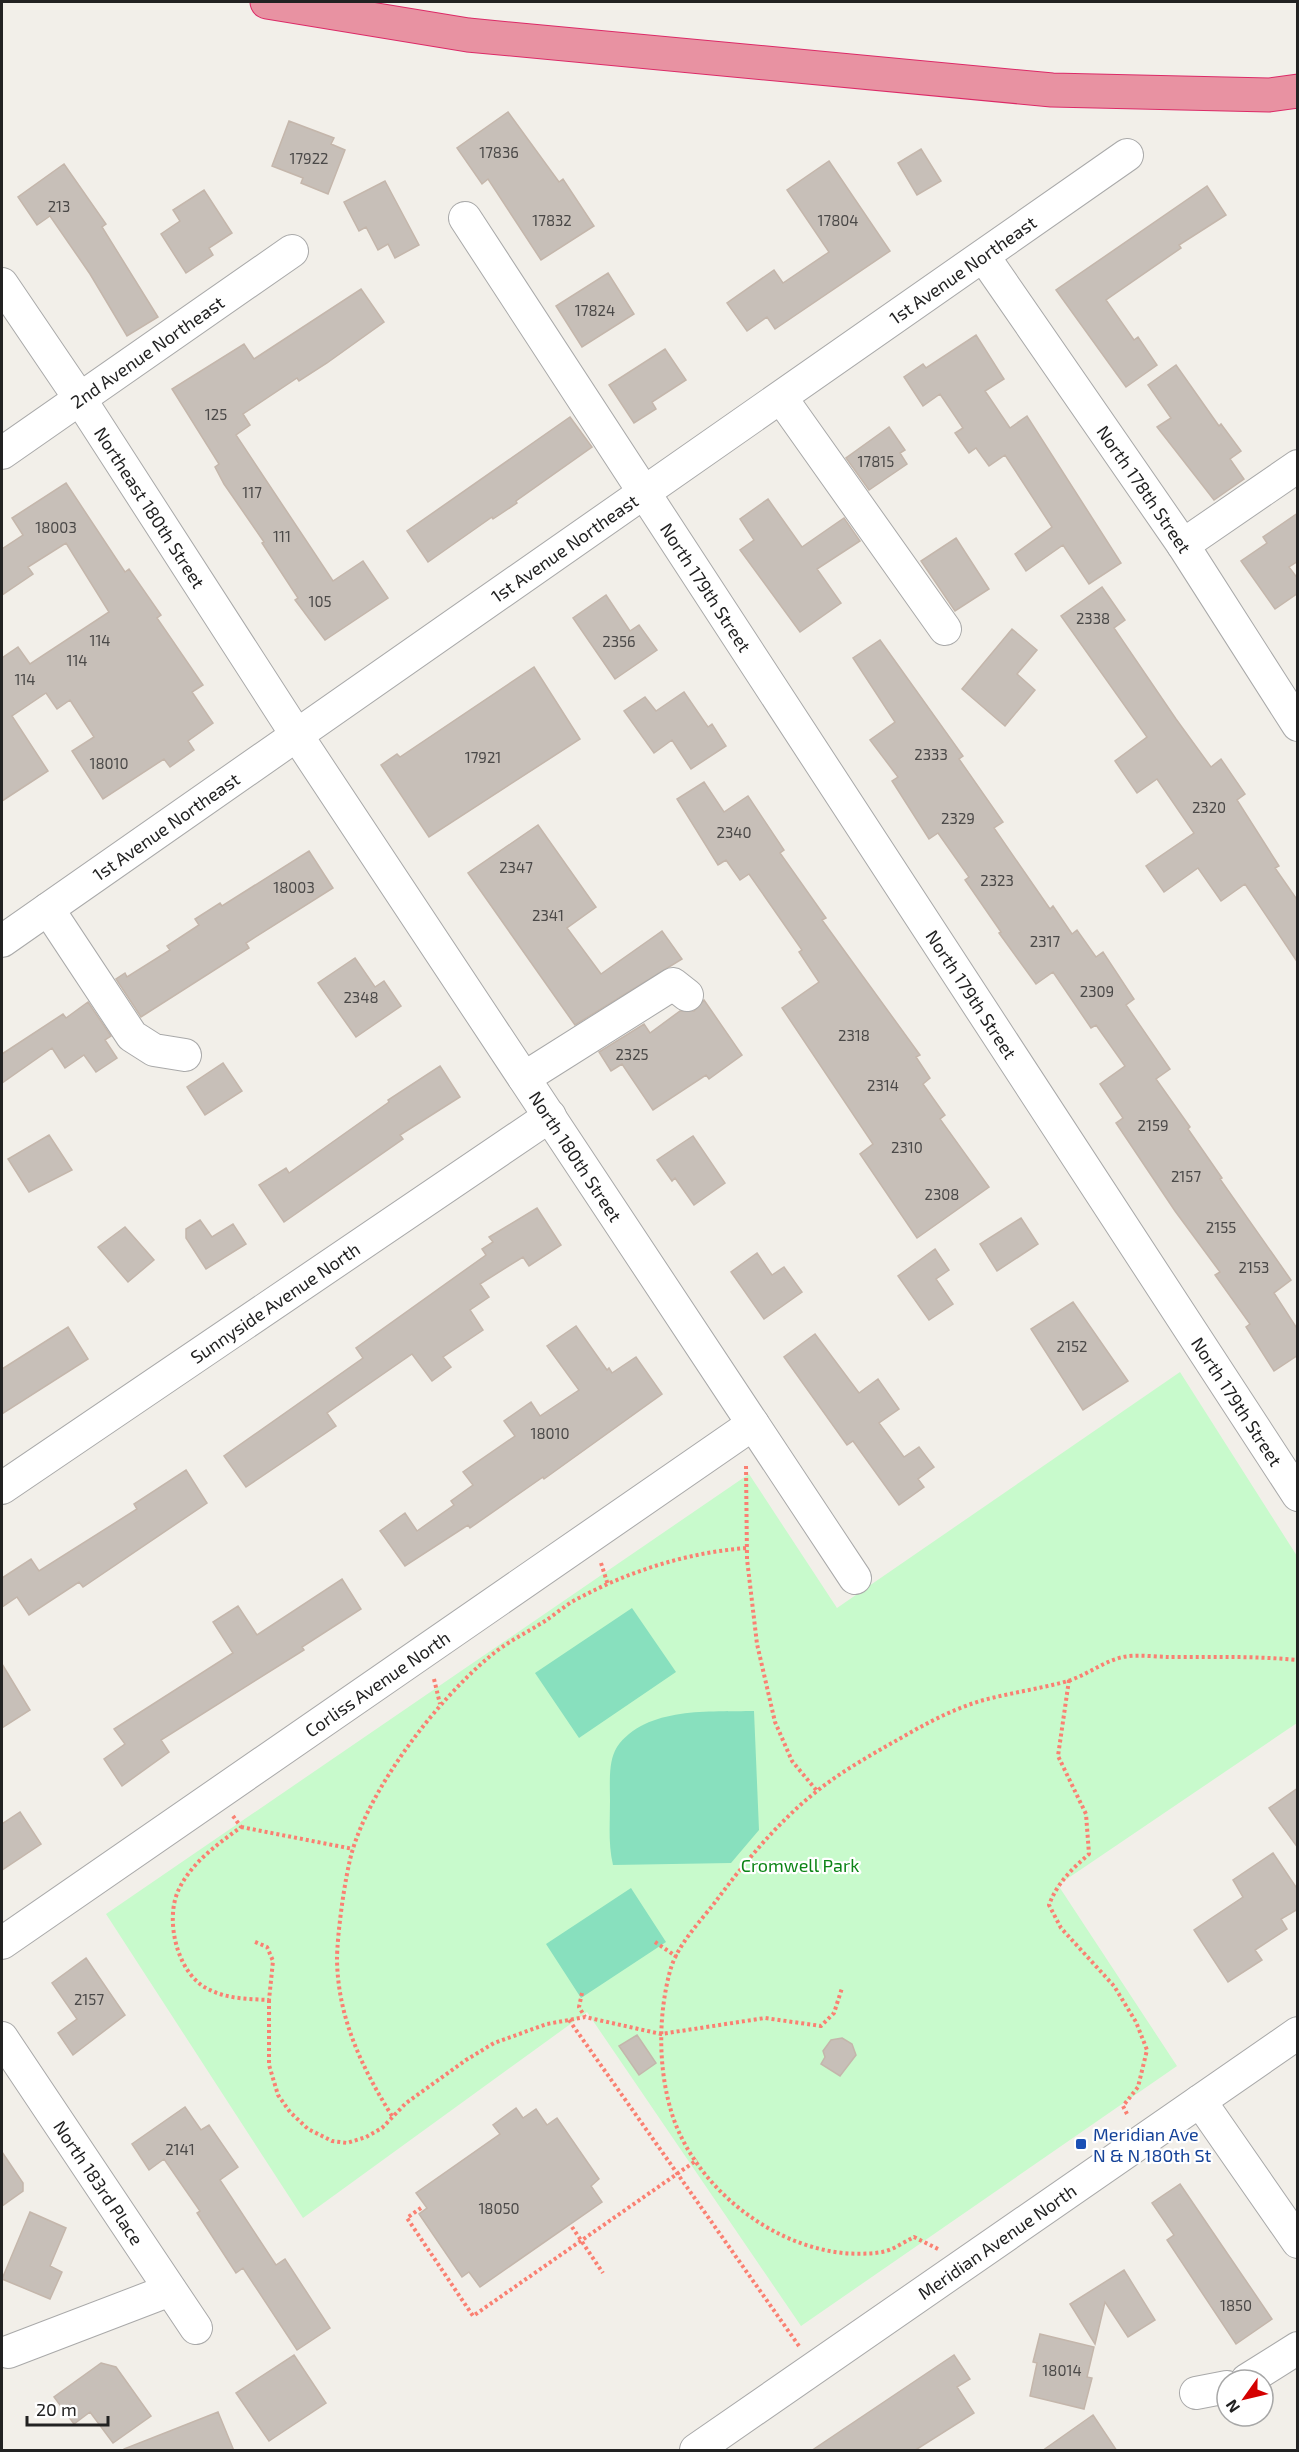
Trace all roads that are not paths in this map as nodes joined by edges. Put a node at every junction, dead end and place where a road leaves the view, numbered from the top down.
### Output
1 (267, 2) edge
2 (1298, 91) edge
3 (1127, 155) dead end
4 (465, 218) dead end
5 (292, 251) dead end
6 (984, 257) junction
7 (2, 284) edge
8 (80, 399) junction
9 (782, 399) junction
10 (2, 453) edge
11 (1298, 466) edge
12 (646, 493) junction
13 (1184, 545) junction
14 (945, 629) dead end
15 (1294, 713) edge
16 (296, 735) junction
17 (48, 909) junction
18 (2, 941) edge
19 (687, 995) dead end
20 (185, 1055) dead end
21 (524, 1078) junction
22 (550, 1116) junction
23 (753, 1424) junction
24 (2, 1488) edge
25 (1298, 1496) edge
26 (855, 1578) dead end
27 (2, 1943) edge
28 (1298, 2033) edge
29 (2, 2038) edge
30 (1200, 2101) junction
31 (1298, 2242) edge
32 (170, 2290) junction
33 (196, 2328) dead end
34 (1298, 2348) edge
35 (8, 2352) dead end
36 (1266, 2368) edge
37 (1215, 2389) edge
38 (1196, 2393) dead end
39 (696, 2451) edge

1 - 2 highway
3 - 6 street, 1st Avenue Northeast
4 - 12 street, North 179th Street
5 - 8 street, 2nd Avenue Northeast
6 - 9 street, 1st Avenue Northeast
6 - 13 street, North 178th Street
7 - 8 street, Northeast 180th Street
8 - 10 street, 2nd Avenue Northeast
8 - 16 street, Northeast 180th Street
9 - 12 street, 1st Avenue Northeast
9 - 14 street
11 - 13 street
12 - 16 street, 1st Avenue Northeast
12 - 25 street, North 179th Street
13 - 15 street, North 178th Street
16 - 17 street, 1st Avenue Northeast
16 - 21 street, North 180th Street
17 - 18 street, 1st Avenue Northeast
17 - 20 street
19 - 21 street
21 - 22 street, North 180th Street
22 - 23 street, North 180th Street
22 - 24 street, Sunnyside Avenue North
23 - 26 street, North 180th Street
23 - 27 street, Corliss Avenue North
28 - 30 street, Meridian Avenue North
29 - 32 street, North 183rd Place
30 - 31 street
30 - 39 street, Meridian Avenue North
32 - 33 street, North 183rd Place
32 - 35 street
34 - 36 street
37 - 38 street

